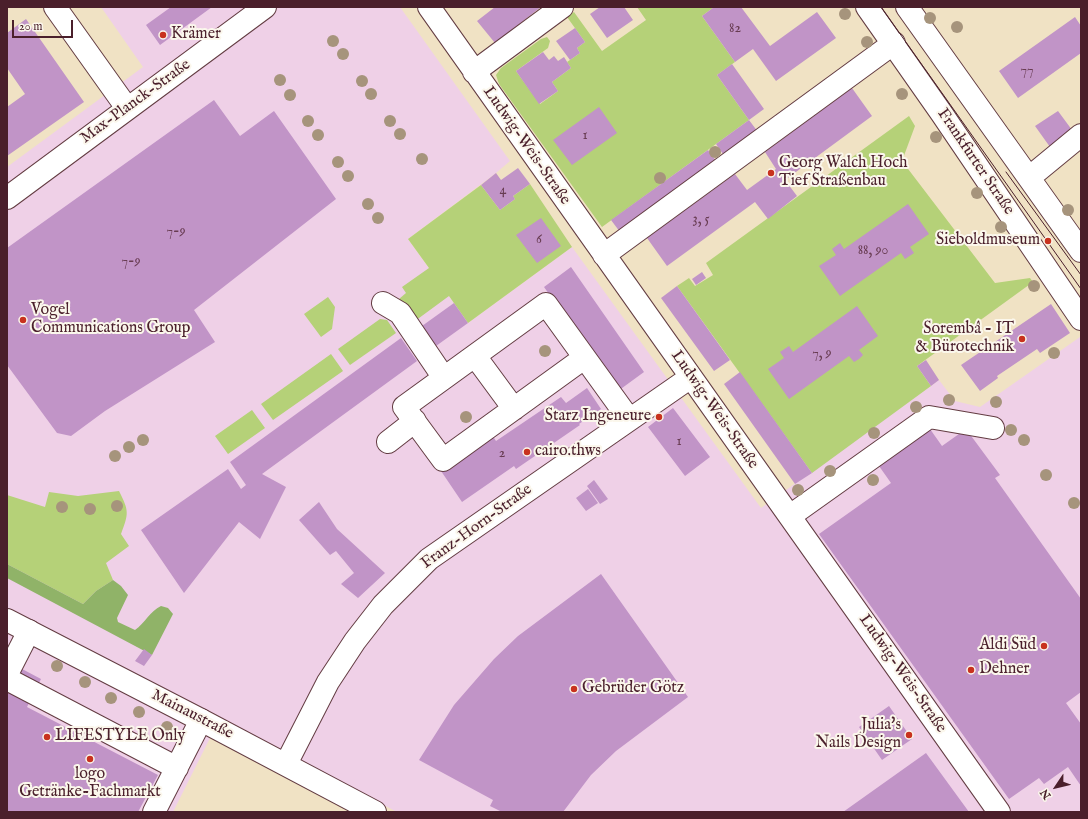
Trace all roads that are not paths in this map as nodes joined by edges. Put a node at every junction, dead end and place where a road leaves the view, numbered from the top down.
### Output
1 (55, 7) edge
2 (265, 7) edge
3 (429, 7) edge
4 (562, 7) edge
5 (867, 7) edge
6 (908, 7) edge
7 (894, 43) junction
8 (474, 72) junction
9 (127, 108) junction
10 (1081, 135) edge
11 (1030, 177) junction
12 (7, 198) edge
13 (1081, 251) edge
14 (604, 255) junction
15 (383, 303) dead end
16 (1081, 319) edge
17 (475, 356) junction
18 (584, 358) junction
19 (691, 377) junction
20 (444, 378) junction
21 (514, 409) junction
22 (629, 420) junction
23 (415, 422) junction
24 (993, 428) dead end
25 (388, 442) dead end
26 (790, 516) junction
27 (7, 620) edge
28 (29, 631) junction
29 (7, 674) edge
30 (7, 679) edge
31 (201, 720) junction
32 (286, 764) junction
33 (177, 768) junction
34 (154, 812) edge
35 (375, 812) edge
36 (999, 812) edge

1 - 9 street
2 - 9 street, Max-Planck-Straße
3 - 8 street, Ludwig-Weis-Straße
4 - 8 street
5 - 7 street, Frankfurter Straße
6 - 11 street
7 - 14 street
7 - 16 street, Frankfurter Straße
8 - 14 street, Ludwig-Weis-Straße
9 - 12 street, Max-Planck-Straße
10 - 11 street
11 - 13 street
14 - 19 street, Ludwig-Weis-Straße
15 - 20 street
17 - 18 street
17 - 20 street
17 - 21 street
18 - 21 street
18 - 22 street
19 - 22 street, Franz-Horn-Straße
19 - 26 street, Ludwig-Weis-Straße
20 - 23 street
21 - 23 street
22 - 32 street, Franz-Horn-Straße
23 - 25 street
24 - 26 street
26 - 36 street, Ludwig-Weis-Straße
27 - 28 street, Mainaustraße
28 - 29 street
28 - 31 street, Mainaustraße
30 - 33 street
31 - 32 street, Mainaustraße
31 - 33 street
32 - 35 street, Mainaustraße
33 - 34 street

